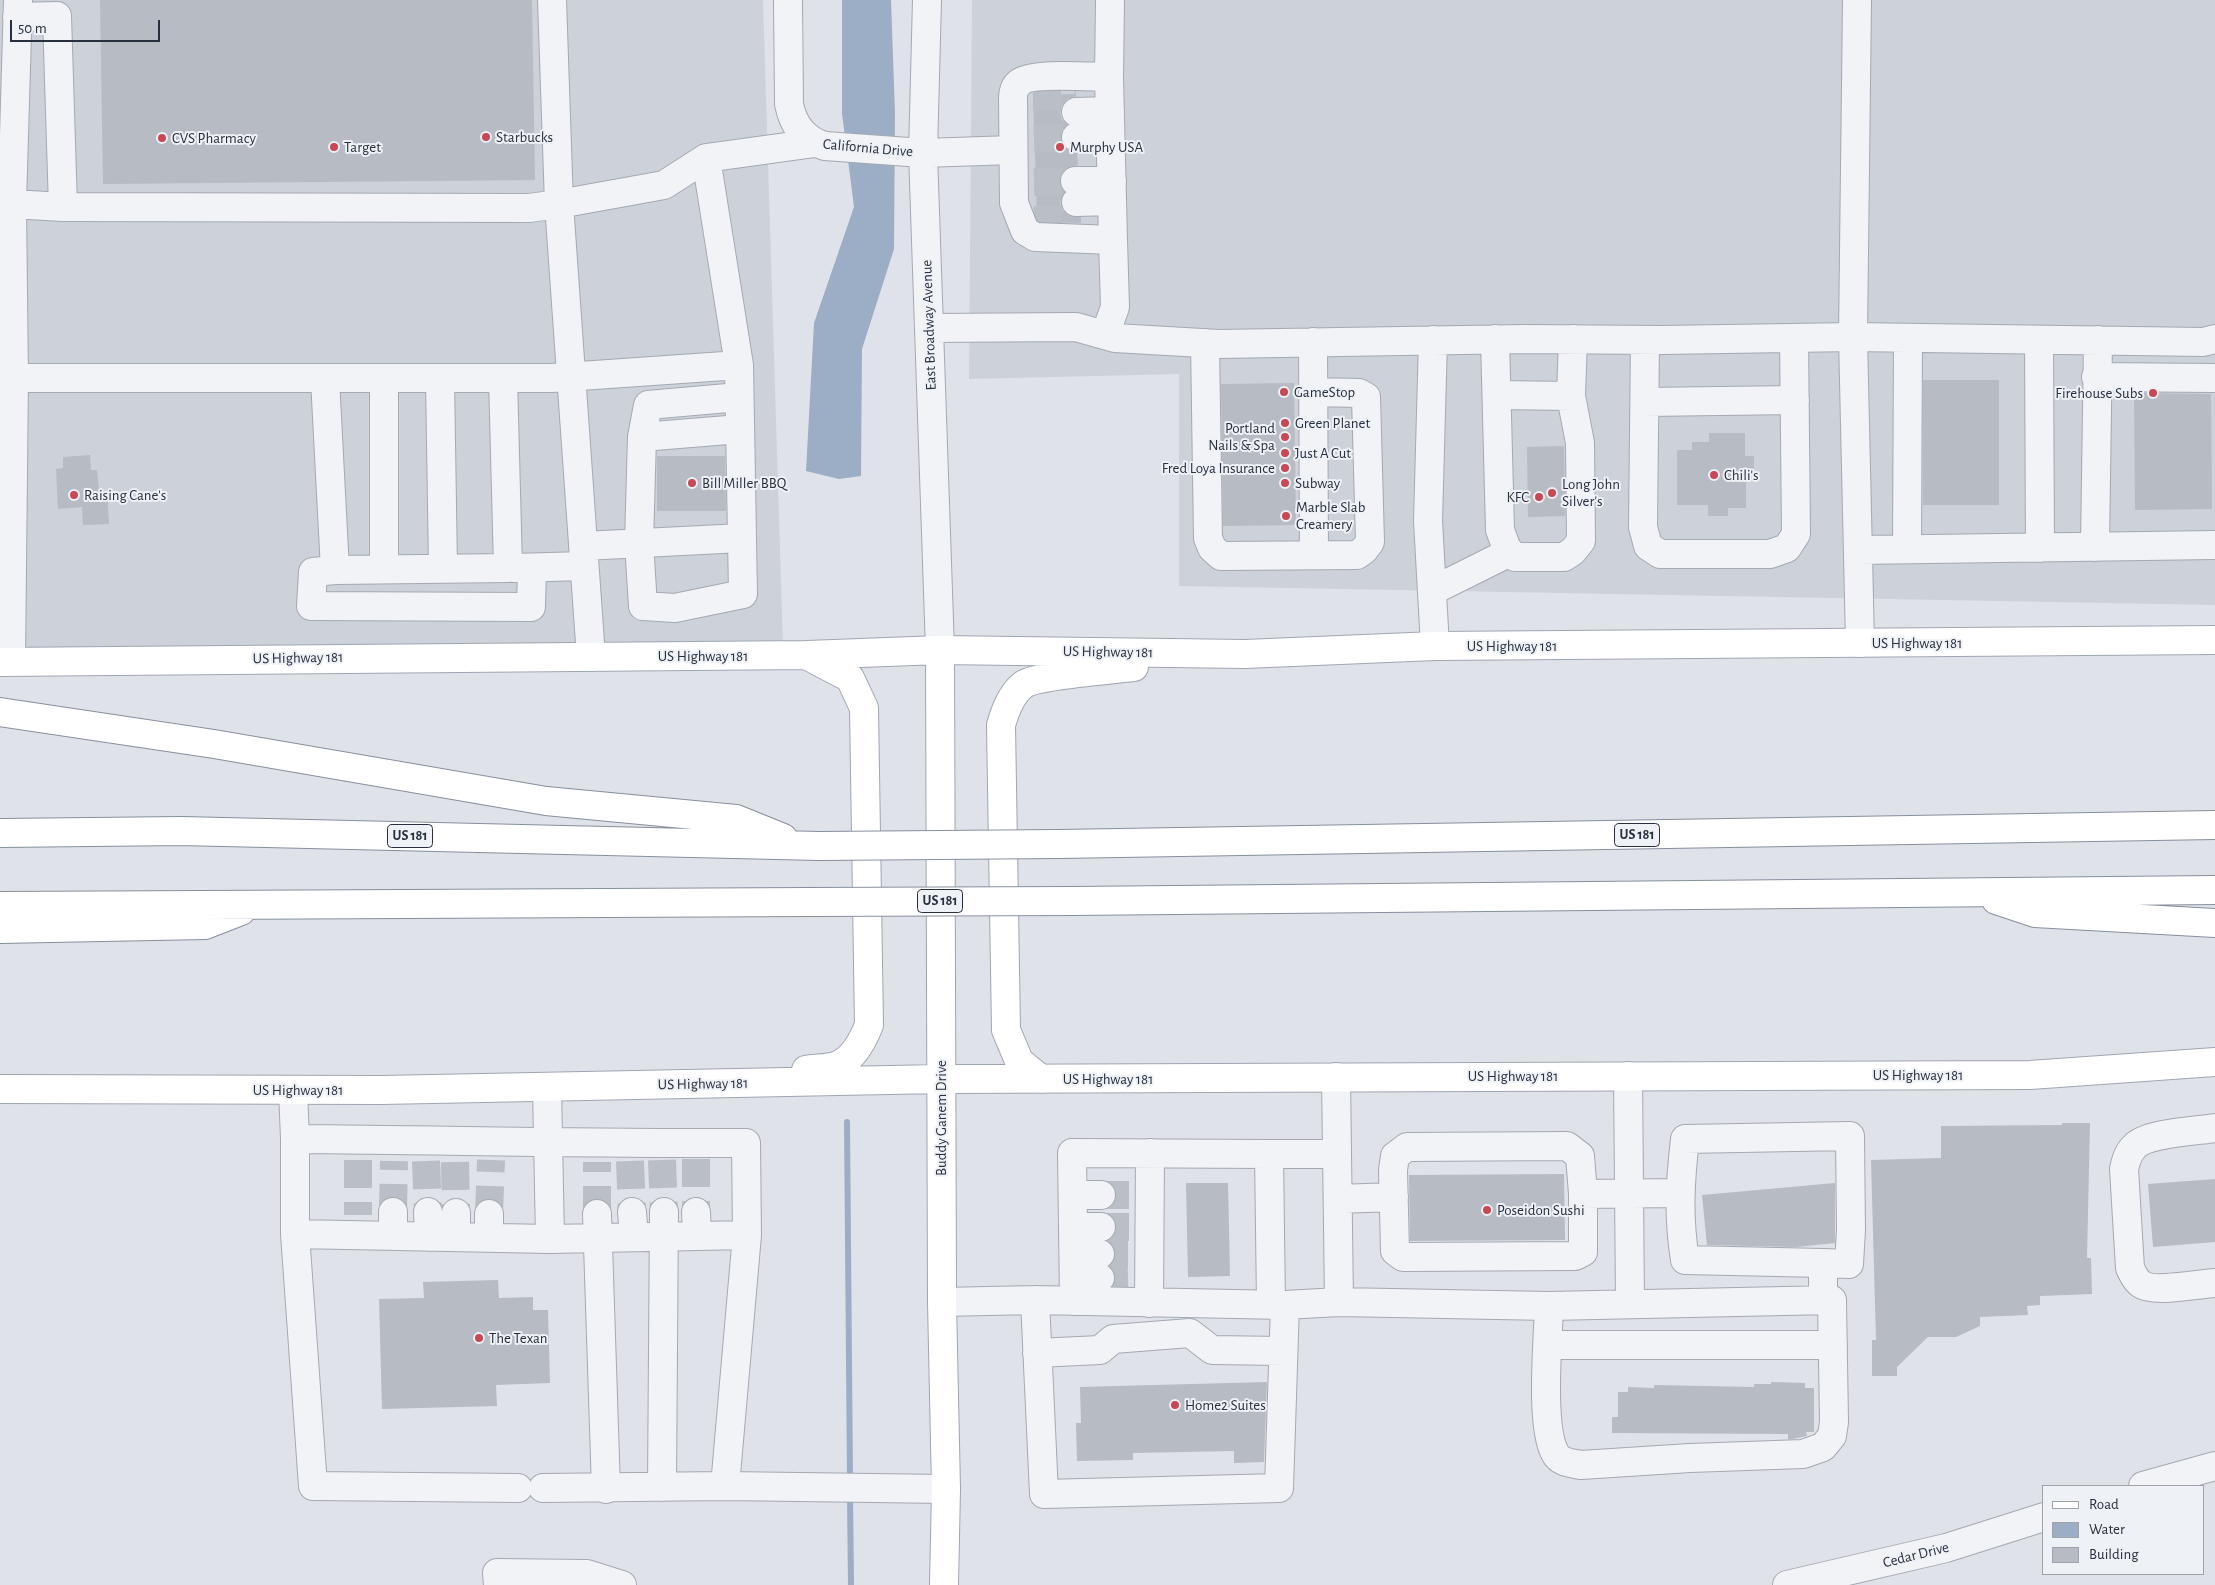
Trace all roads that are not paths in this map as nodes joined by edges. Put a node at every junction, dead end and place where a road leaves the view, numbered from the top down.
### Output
1 (552, 0) edge
2 (788, 0) edge
3 (927, 0) edge
4 (1110, 0) edge
5 (1857, 0) edge
6 (17, 9) edge
7 (789, 104) junction
8 (1110, 105) junction
9 (1022, 121) junction
10 (815, 143) junction
11 (763, 151) junction
12 (924, 152) junction
13 (706, 158) junction
14 (12, 204) junction
15 (559, 204) junction
16 (63, 207) junction
17 (1112, 210) junction
18 (930, 328) junction
19 (1105, 335) junction
20 (1853, 337) junction
21 (1794, 338) junction
22 (1908, 338) junction
23 (1495, 339) junction
24 (1574, 339) junction
25 (2215, 339) edge
26 (1433, 340) junction
27 (1646, 340) junction
28 (2039, 340) junction
29 (2098, 340) junction
30 (1313, 342) junction
31 (1205, 343) junction
32 (738, 365) junction
33 (571, 376) junction
34 (2096, 377) junction
35 (7, 378) edge
36 (384, 378) junction
37 (504, 378) junction
38 (2215, 378) edge
39 (325, 379) junction
40 (440, 379) junction
41 (1312, 392) junction
42 (1497, 395) junction
43 (739, 396) junction
44 (1572, 396) junction
45 (1795, 400) junction
46 (1645, 402) junction
47 (7, 425) edge
48 (740, 429) junction
49 (642, 437) junction
50 (742, 538) junction
51 (639, 543) junction
52 (2215, 545) edge
53 (2095, 547) junction
54 (2040, 548) junction
55 (1907, 549) junction
56 (1858, 550) junction
57 (1510, 552) junction
58 (1314, 555) junction
59 (584, 556) junction
60 (6, 568) edge
61 (384, 568) junction
62 (443, 568) junction
63 (520, 568) junction
64 (335, 570) junction
65 (1432, 590) junction
66 (2215, 640) edge
67 (1860, 643) junction
68 (1435, 646) junction
69 (940, 650) junction
70 (1245, 654) junction
71 (806, 655) junction
72 (591, 656) junction
73 (5, 662) edge
74 (0, 712) edge
75 (2215, 825) edge
76 (0, 833) edge
77 (810, 845) junction
78 (2215, 890) edge
79 (1975, 894) junction
80 (258, 905) junction
81 (0, 906) edge
82 (2215, 923) edge
83 (0, 929) edge
84 (2215, 1062) edge
85 (1628, 1076) junction
86 (1336, 1078) junction
87 (940, 1079) junction
88 (1041, 1079) junction
89 (700, 1084) junction
90 (547, 1087) junction
91 (0, 1089) edge
92 (293, 1090) junction
93 (2215, 1128) edge
94 (295, 1139) junction
95 (549, 1141) junction
96 (1150, 1154) junction
97 (1269, 1154) junction
98 (1337, 1154) junction
99 (1630, 1192) junction
100 (1679, 1193) junction
101 (1583, 1194) junction
102 (1073, 1195) junction
103 (1101, 1195) tunnel mouth
104 (1394, 1197) junction
105 (1338, 1199) junction
106 (664, 1224) junction
107 (597, 1226) junction
108 (1073, 1227) junction
109 (1101, 1227) tunnel mouth
110 (296, 1234) junction
111 (747, 1235) junction
112 (550, 1239) junction
113 (1823, 1263) junction
114 (1085, 1273) junction
115 (1143, 1273) junction
116 (2215, 1283) edge
117 (1035, 1300) junction
118 (1823, 1300) junction
119 (942, 1302) junction
120 (1339, 1302) junction
121 (1630, 1303) junction
122 (1278, 1305) junction
123 (1549, 1306) junction
124 (1548, 1345) junction
125 (1832, 1345) junction
126 (1283, 1351) junction
127 (1037, 1353) junction
128 (2215, 1466) edge
129 (2147, 1485) edge
130 (725, 1486) junction
131 (662, 1487) junction
132 (606, 1489) junction
133 (946, 1489) junction
134 (2042, 1518) edge
135 (498, 1579) edge
136 (587, 1580) edge
137 (622, 1585) edge
138 (944, 1585) edge
139 (1787, 1585) edge

1 - 15 street
2 - 7 street, California Drive
3 - 12 street, East Broadway Avenue
4 - 8 street
5 - 20 street
6 - 14 street
6 - 16 street
7 - 10 street, California Drive
7 - 11 street
8 - 8 street
8 - 9 street
8 - 17 street
9 - 12 street, California Drive
9 - 17 street
10 - 11 street
10 - 12 street, California Drive
11 - 13 street
12 - 18 street, East Broadway Avenue
13 - 15 street
13 - 32 street
14 - 16 street
14 - 35 street
15 - 16 street
15 - 33 street
17 - 17 street
17 - 19 street
18 - 19 street
18 - 69 street, East Broadway Avenue
19 - 31 street
20 - 21 street
20 - 22 street
20 - 56 street
21 - 27 street
21 - 45 street
22 - 28 street
22 - 55 street
23 - 24 street
23 - 26 street
23 - 42 street
24 - 27 street
24 - 44 street
25 - 29 street
26 - 30 street
26 - 65 street
27 - 46 street
28 - 29 street
28 - 54 street
29 - 34 street
30 - 31 street
30 - 41 street
31 - 58 street
32 - 33 street
32 - 43 street
33 - 37 street
33 - 59 street
34 - 38 street
34 - 53 street
35 - 39 street
35 - 47 street
36 - 39 street
36 - 40 street
36 - 61 street
37 - 40 street
37 - 63 street
39 - 64 street
40 - 62 street
41 - 58 street
41 - 58 street
42 - 44 street
42 - 57 street
43 - 48 street
43 - 49 street
44 - 57 street
45 - 46 street
45 - 46 street
47 - 60 street
48 - 49 street
48 - 50 street
49 - 51 street
50 - 51 street
50 - 51 street
51 - 59 street
52 - 53 street
53 - 54 street
54 - 55 street
55 - 56 street
56 - 67 street
57 - 65 street
59 - 63 street
59 - 72 street
60 - 73 street
61 - 62 street
61 - 64 street
62 - 63 street
63 - 64 street
65 - 68 street
66 - 67 main road, US Highway 181
67 - 68 main road, US Highway 181
68 - 70 main road, US Highway 181
69 - 70 main road, US Highway 181
69 - 71 main road, US Highway 181
69 - 87 main road, Buddy Ganem Drive
70 - 88 main road
71 - 72 main road, US Highway 181
71 - 89 main road
72 - 73 main road, US Highway 181
74 - 77 main road
75 - 77 main road, US 181, bridge
76 - 77 main road, US 181
78 - 79 main road, US 181
79 - 80 main road, US 181, bridge
79 - 82 main road
80 - 81 main road, US 181
80 - 83 main road
84 - 85 main road, US Highway 181
85 - 86 main road, US Highway 181
85 - 99 street
86 - 88 main road, US Highway 181
86 - 98 street
87 - 88 main road, US Highway 181
87 - 89 main road, US Highway 181
87 - 119 main road, Buddy Ganem Drive
89 - 90 main road, US Highway 181
90 - 92 main road, US Highway 181
90 - 95 street
91 - 92 main road, US Highway 181
92 - 94 street
93 - 116 street
94 - 95 street
94 - 110 street
95 - 111 street
95 - 112 street
96 - 97 street
96 - 102 street
96 - 115 street
97 - 98 street
97 - 122 street
98 - 105 street
99 - 100 street
99 - 101 street
99 - 121 street
100 - 113 street
100 - 113 street
101 - 104 street
101 - 104 street
102 - 103 street
102 - 108 street
104 - 105 street
105 - 120 street
106 - 107 street
106 - 111 street
106 - 131 street
107 - 112 street
107 - 132 street
108 - 109 street
108 - 114 street
110 - 112 street
110 - 132 street
111 - 130 street
113 - 118 street
114 - 115 street
114 - 117 street
115 - 122 street
117 - 119 street
117 - 127 street
118 - 121 street
118 - 125 street
119 - 133 main road, Buddy Ganem Drive
120 - 122 street
120 - 123 street
121 - 123 street
122 - 126 street
123 - 124 street
124 - 125 street
124 - 125 street
126 - 127 street
126 - 127 street
128 - 129 street
130 - 131 street
130 - 133 street
131 - 132 street
133 - 138 main road, Buddy Ganem Drive
134 - 139 street, Cedar Drive
135 - 136 street
136 - 137 street

